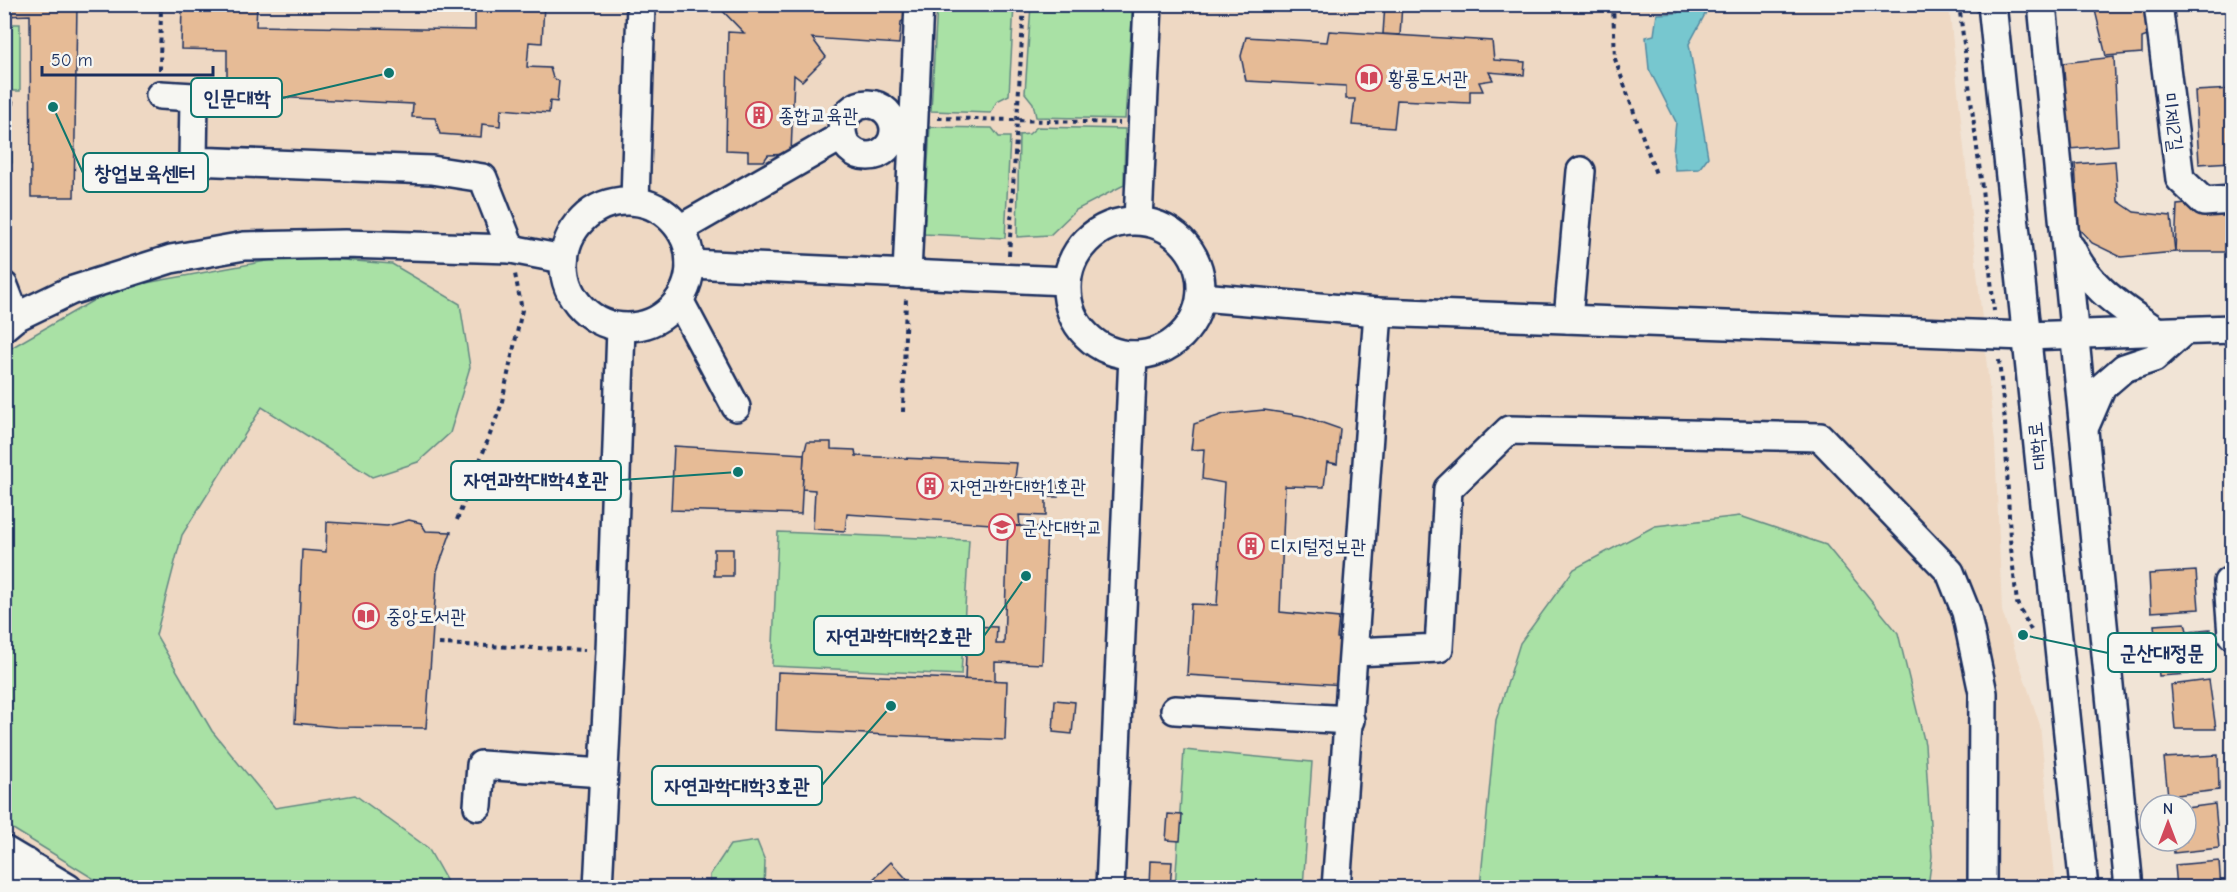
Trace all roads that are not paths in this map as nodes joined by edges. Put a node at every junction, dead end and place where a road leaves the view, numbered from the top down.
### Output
1 (641, 4) edge
2 (919, 4) edge
3 (1148, 4) edge
4 (1992, 4) edge
5 (2042, 4) edge
6 (2158, 4) edge
7 (160, 95) road end
8 (842, 136) dead end
9 (1581, 171) dead end
10 (2232, 200) edge
11 (635, 201) junction
12 (1138, 220) junction
13 (680, 229) junction
14 (2065, 235) junction
15 (511, 249) junction
16 (563, 259) junction
17 (690, 264) junction
18 (907, 274) junction
19 (1066, 281) junction
20 (4, 286) edge
21 (1201, 297) junction
22 (679, 300) junction
23 (1378, 312) junction
24 (1568, 319) junction
25 (10, 322) edge
26 (621, 327) junction
27 (2232, 329) edge
28 (2156, 331) junction
29 (2184, 331) junction
30 (2076, 334) junction
31 (2025, 336) junction
32 (1133, 355) junction
33 (736, 407) dead end
34 (2084, 428) junction
35 (2232, 582) edge
36 (2232, 635) edge
37 (1355, 652) junction
38 (1175, 710) dead end
39 (1350, 720) junction
40 (603, 773) junction
41 (478, 806) dead end
42 (16, 856) edge
43 (14, 888) edge
44 (68, 888) edge
45 (598, 888) edge
46 (1110, 888) edge
47 (1336, 888) edge
48 (1982, 888) edge
49 (2084, 888) edge
50 (2130, 888) edge

1 - 11 street
2 - 18 street
3 - 12 street
4 - 31 street, 대학로
5 - 14 street
6 - 10 street, 미제2길
7 - 15 street
8 - 13 street
9 - 24 street
11 - 13 street
11 - 16 street
12 - 19 street
12 - 21 street
13 - 17 street
14 - 28 street
14 - 30 street
15 - 16 street
15 - 25 street
16 - 26 street
17 - 18 street
17 - 22 street
18 - 19 street
19 - 32 street
20 - 25 street
21 - 23 street
21 - 32 street
22 - 26 street
22 - 33 street
23 - 24 street
23 - 37 street
24 - 31 street
26 - 40 street
27 - 29 street
28 - 29 street
28 - 30 street
29 - 34 street
30 - 31 street
30 - 34 street
31 - 49 street, 대학로
32 - 46 street
34 - 50 street
35 - 36 street
37 - 39 street
37 - 48 street
38 - 39 street
39 - 47 street
40 - 41 street
40 - 45 street
42 - 43 street
42 - 44 street

